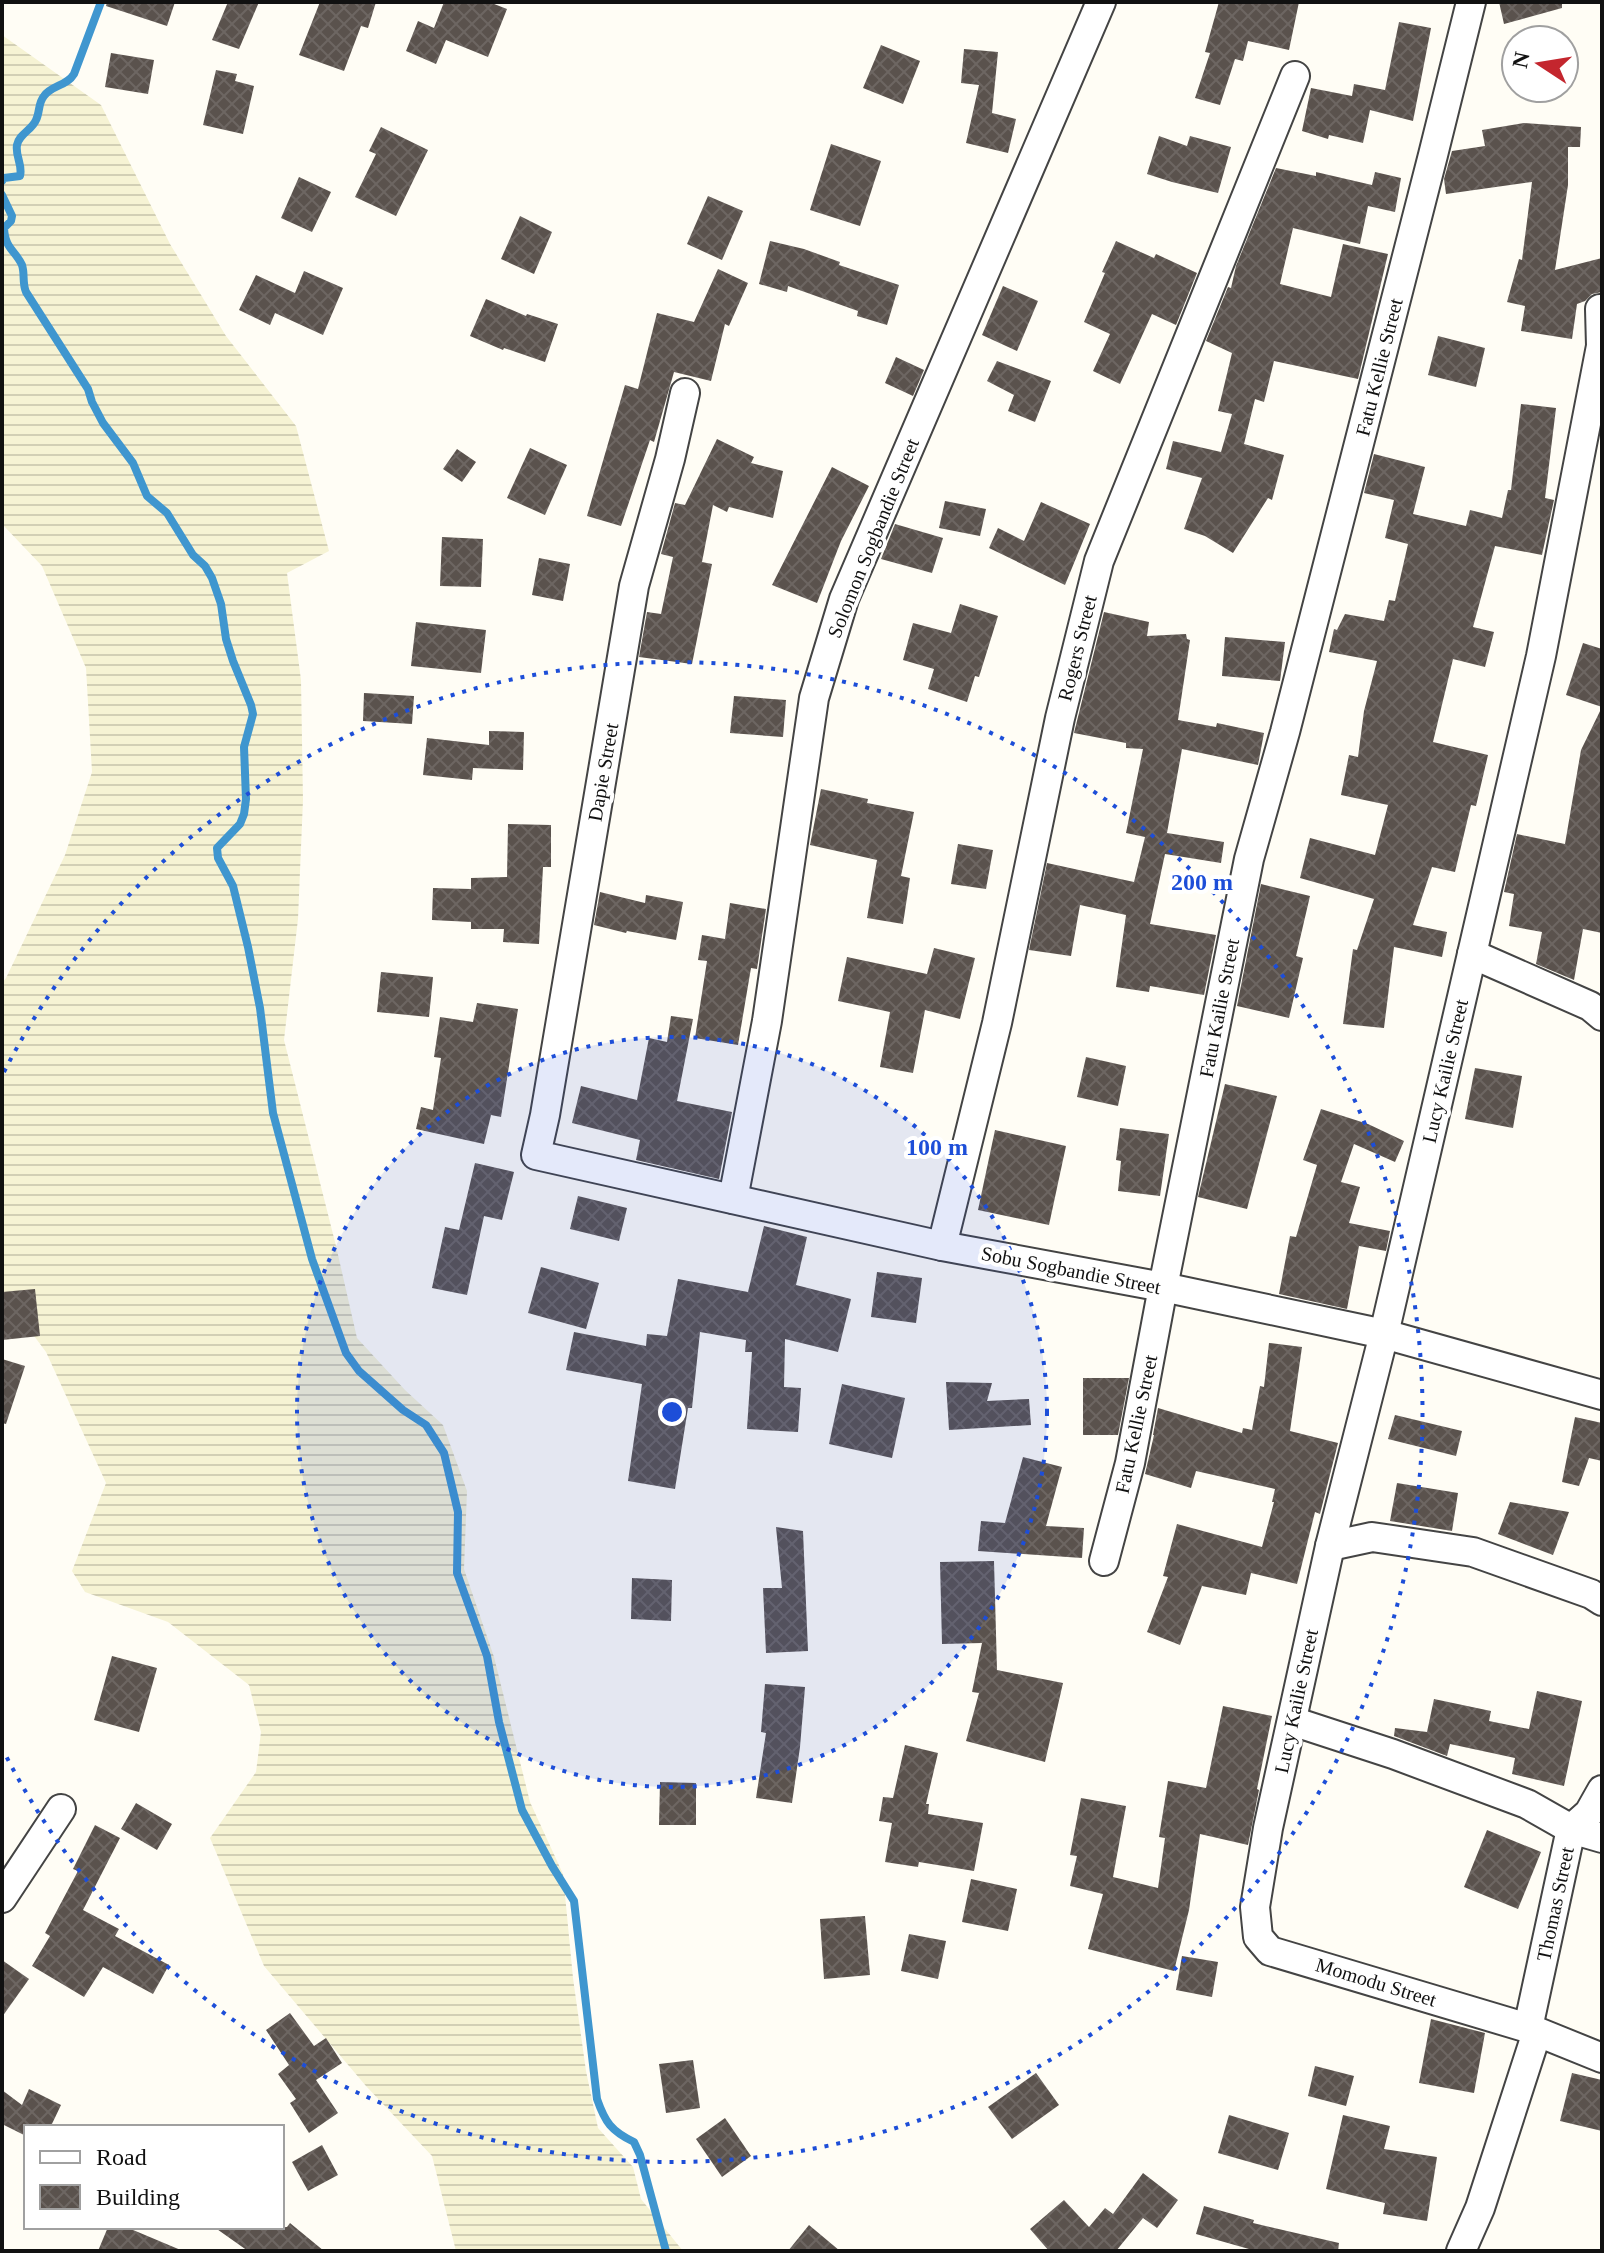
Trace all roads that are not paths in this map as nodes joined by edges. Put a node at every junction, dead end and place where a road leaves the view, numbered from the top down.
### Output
1 (1101, 2) edge
2 (1471, 2) edge
3 (1295, 76) dead end
4 (1600, 309) dead end
5 (685, 393) dead end
6 (1285, 732) joint
7 (1472, 954) junction
8 (1602, 1016) edge
9 (536, 1155) joint
10 (733, 1199) junction
11 (942, 1246) junction
12 (1163, 1287) junction
13 (1384, 1334) junction
14 (1602, 1395) edge
15 (1330, 1546) junction
16 (1104, 1561) dead end
17 (1602, 1601) edge
18 (1292, 1721) junction
19 (1602, 1790) edge
20 (61, 1809) dead end
21 (1268, 1828) joint
22 (1571, 1829) junction
23 (1602, 1838) edge
24 (2, 1898) edge
25 (1533, 2030) junction
26 (1602, 2058) edge
27 (1461, 2251) edge

1 - 10 street, Solomon Sogbandie Street
2 - 6 street, Fatu Kellie Street
3 - 11 street, Rogers Street
4 - 7 street, Lucy Kailie Street
5 - 9 street, Dapie Street
6 - 12 street, Fatu Kailie Street
7 - 8 street
7 - 13 street, Lucy Kailie Street
9 - 10 street, Sobu Sogbandie Street
10 - 11 street, Sobu Sogbandie Street
11 - 12 street, Sobu Sogbandie Street
12 - 13 street, Sobu Sogbandie Street
12 - 16 street, Fatu Kellie Street
13 - 14 street, Sobu Sogbandie Street
13 - 15 street, Lucy Kailie Street
15 - 17 street
15 - 18 street, Lucy Kailie Street
18 - 21 street, Lucy Kailie Street
18 - 22 street
19 - 22 street, Thomas Street
20 - 24 street
21 - 25 street, Momodu Street
22 - 23 street
22 - 25 street, Thomas Street
25 - 26 street, Momodu Street
25 - 27 street, Thomas Street

